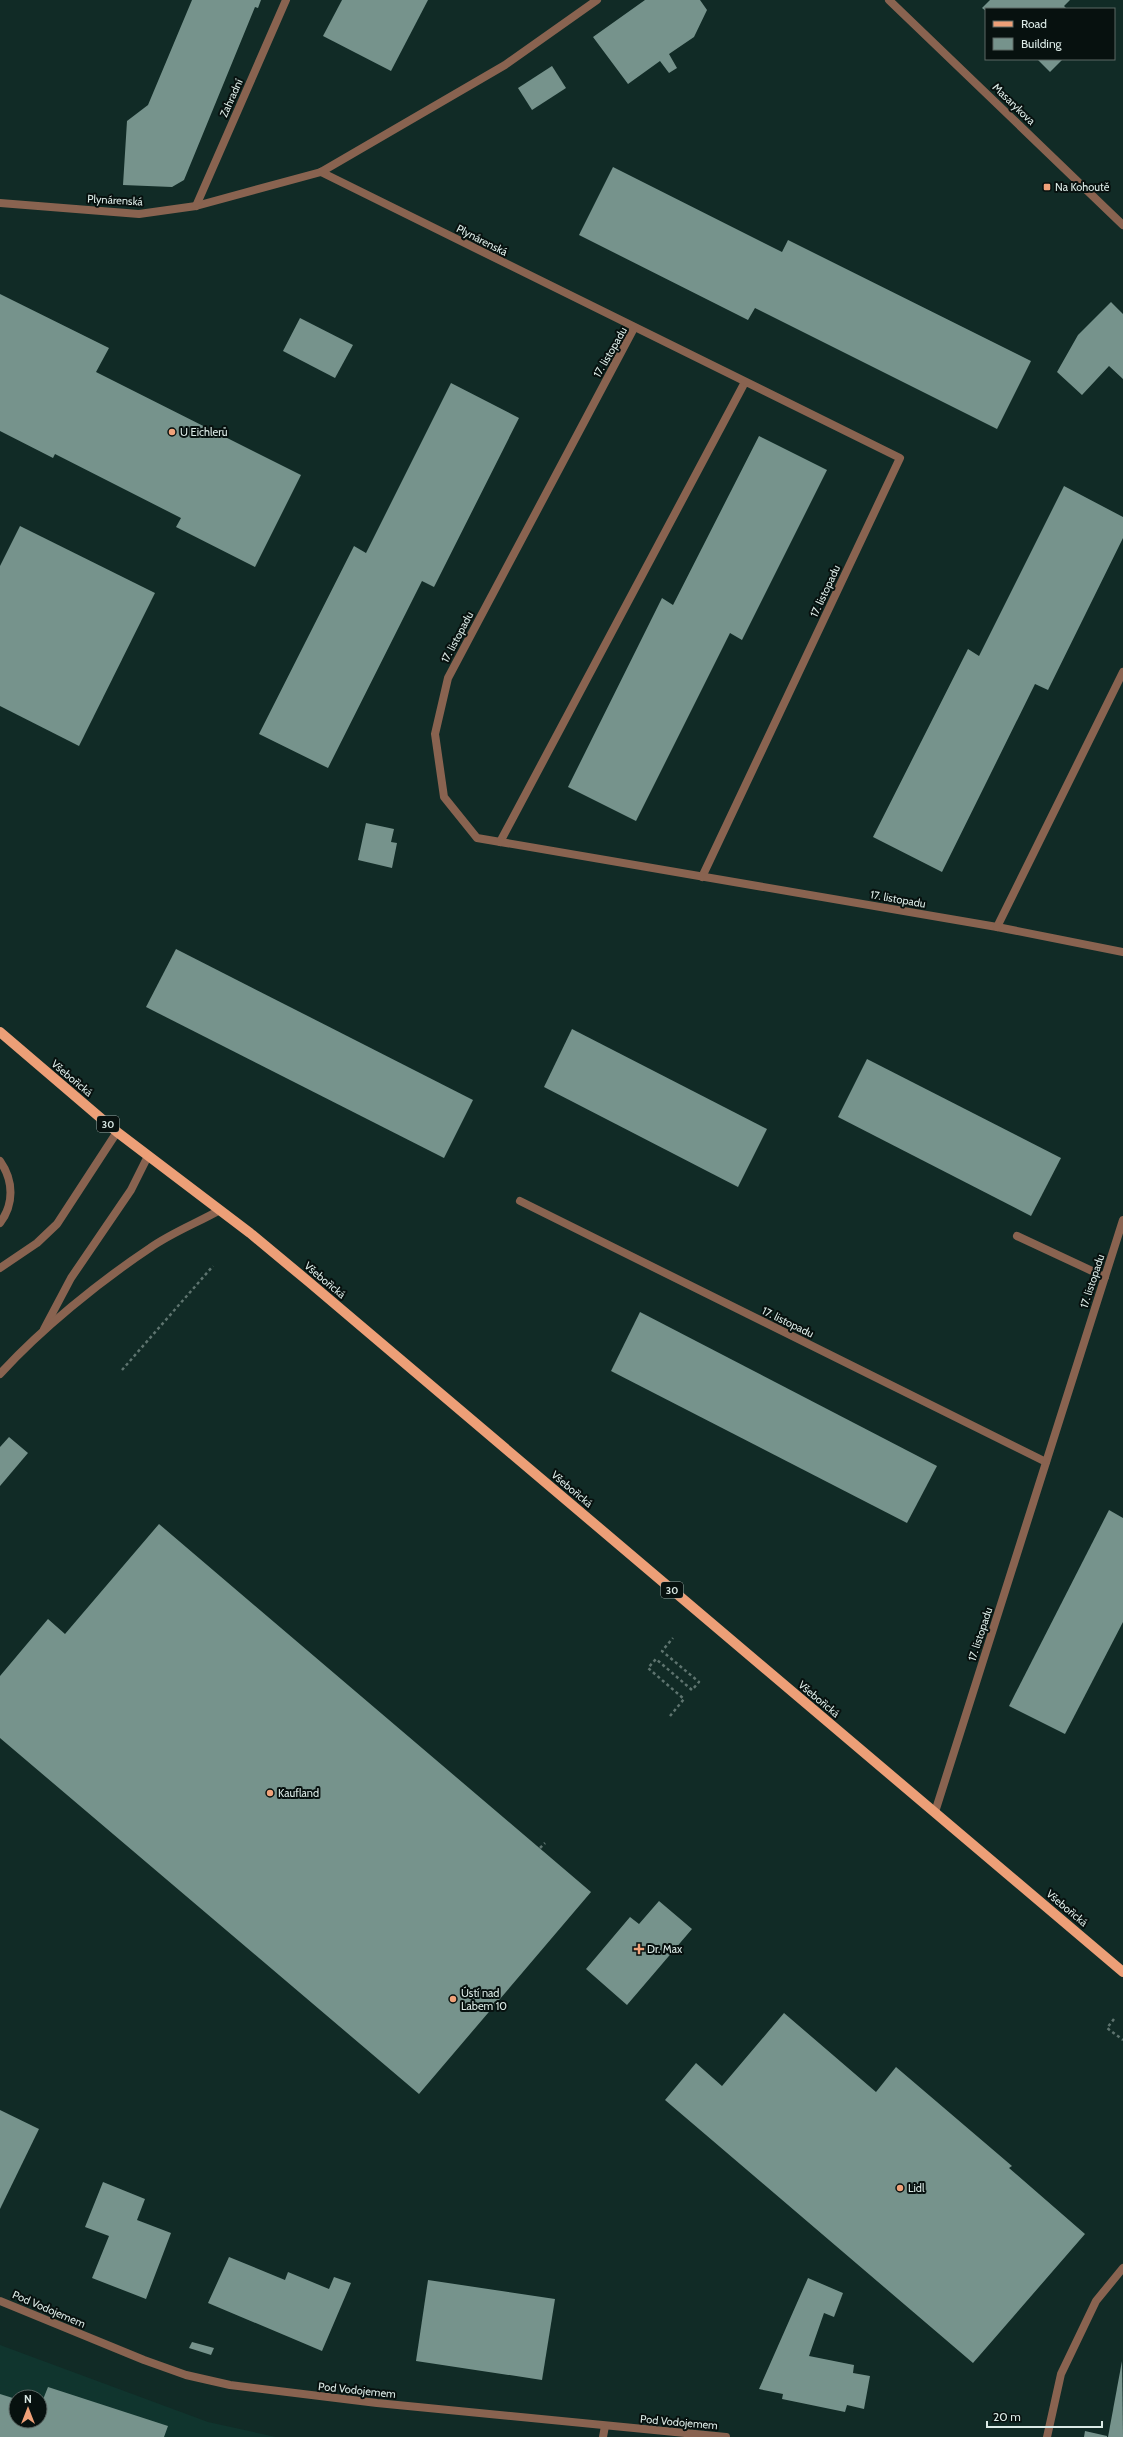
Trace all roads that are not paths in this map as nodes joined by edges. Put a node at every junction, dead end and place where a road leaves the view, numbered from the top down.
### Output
1 (286, 0) edge
2 (597, 0) edge
3 (889, 0) edge
4 (321, 172) junction
5 (0, 203) edge
6 (196, 206) junction
7 (1123, 225) edge
8 (634, 328) junction
9 (745, 382) junction
10 (1123, 672) edge
11 (500, 842) junction
12 (702, 877) junction
13 (997, 927) junction
14 (1123, 952) edge
15 (0, 1032) edge
16 (117, 1132) junction
17 (148, 1156) junction
18 (0, 1161) edge
19 (520, 1201) dead end
20 (220, 1210) junction
21 (1123, 1220) edge
22 (0, 1223) edge
23 (1017, 1236) dead end
24 (0, 1268) edge
25 (1105, 1277) junction
26 (42, 1333) junction
27 (0, 1374) edge
28 (1046, 1462) junction
29 (935, 1812) junction
30 (1123, 1972) edge
31 (1123, 2268) edge
32 (0, 2301) edge
33 (605, 2426) junction
34 (603, 2437) edge
35 (726, 2437) edge
36 (1047, 2437) edge

1 - 6 street, Zahradní
2 - 4 street, Plynárenská
3 - 7 street, Masarykova
4 - 6 street, Plynárenská
4 - 8 street, Plynárenská
5 - 6 street, Plynárenská
8 - 9 street, 17. listopadu
8 - 11 street, 17. listopadu
9 - 11 street
9 - 12 street, 17. listopadu
10 - 13 street
11 - 12 street, 17. listopadu
12 - 13 street, 17. listopadu
13 - 14 street, 17. listopadu
15 - 16 main road, Všebořická / 30
16 - 17 main road, Všebořická / 30
16 - 24 street
17 - 20 main road, Všebořická / 30
17 - 26 street
18 - 22 street
19 - 28 street, 17. listopadu
20 - 26 street
20 - 29 main road, Všebořická / 30
21 - 25 street, 17. listopadu
23 - 25 street
25 - 28 street, 17. listopadu
26 - 27 street
28 - 29 street, 17. listopadu
29 - 30 main road, Všebořická / 30
31 - 36 street
32 - 33 street, Pod Vodojemem
33 - 34 street
33 - 35 street, Pod Vodojemem

